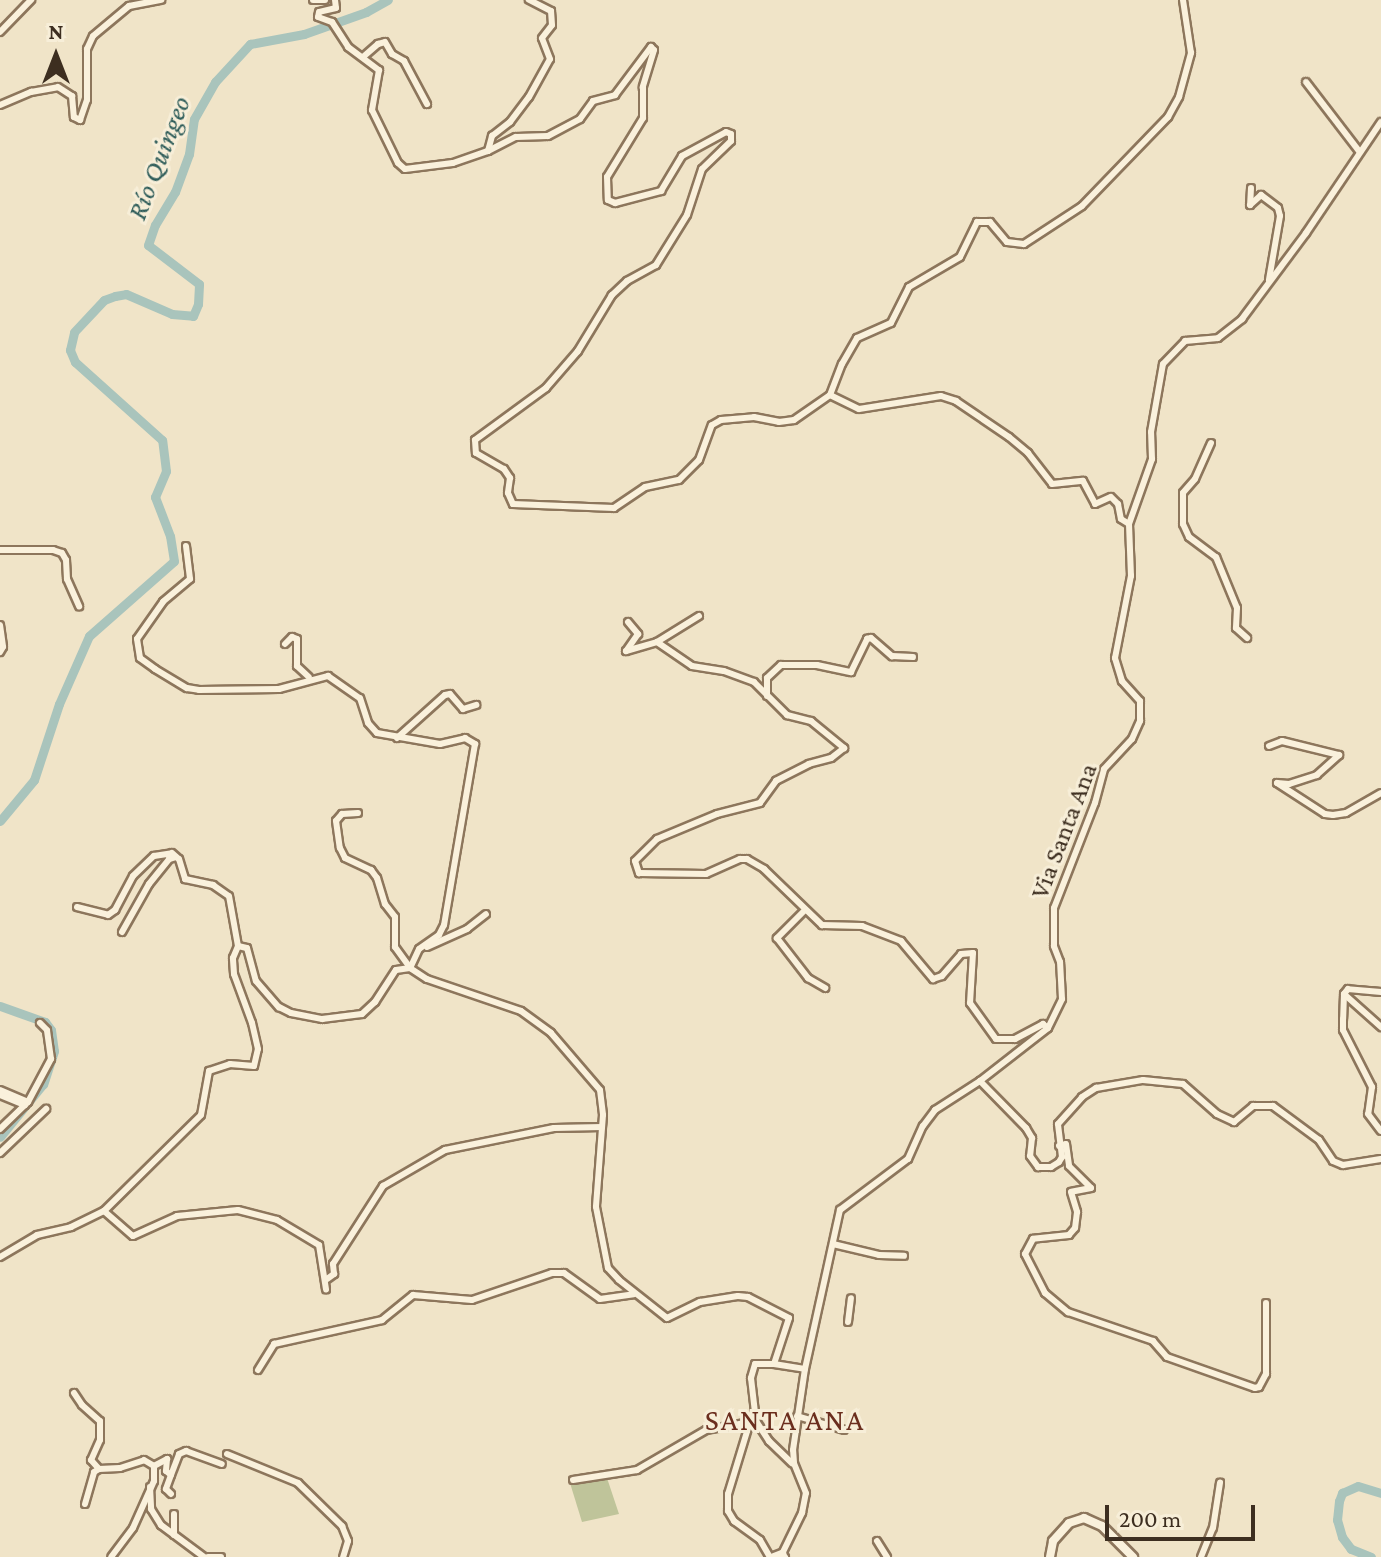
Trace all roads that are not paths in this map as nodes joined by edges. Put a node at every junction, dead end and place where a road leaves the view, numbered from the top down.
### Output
1 (31, 0) edge
2 (161, 0) edge
3 (313, 0) edge
4 (325, 0) edge
5 (335, 0) edge
6 (529, 0) edge
7 (1183, 0) edge
8 (0, 32) edge
9 (363, 57) junction
10 (1306, 82) dead end
11 (427, 104) dead end
12 (0, 105) edge
13 (1381, 122) edge
14 (488, 151) junction
15 (1359, 151) junction
16 (1251, 188) dead end
17 (1268, 285) junction
18 (830, 395) junction
19 (1211, 443) dead end
20 (1129, 524) junction
21 (186, 546) dead end
22 (0, 550) edge
23 (79, 606) dead end
24 (699, 616) dead end
25 (628, 622) dead end
26 (0, 625) edge
27 (1247, 638) dead end
28 (657, 642) junction
29 (285, 644) dead end
30 (0, 652) edge
31 (913, 657) dead end
32 (312, 678) junction
33 (767, 696) junction
34 (476, 705) dead end
35 (397, 738) junction
36 (1269, 746) dead end
37 (1381, 793) edge
38 (358, 813) dead end
39 (176, 857) junction
40 (77, 907) dead end
41 (805, 910) junction
42 (486, 914) dead end
43 (122, 932) dead end
44 (238, 946) junction
45 (419, 949) junction
46 (410, 968) junction
47 (825, 988) dead end
48 (1381, 992) edge
49 (1344, 994) junction
50 (40, 1023) dead end
51 (1381, 1027) edge
52 (1048, 1028) junction
53 (980, 1081) junction
54 (0, 1092) edge
55 (27, 1104) junction
56 (46, 1109) dead end
57 (602, 1127) junction
58 (0, 1129) edge
59 (1381, 1131) edge
60 (1059, 1146) junction
61 (0, 1153) edge
62 (1381, 1159) edge
63 (104, 1211) junction
64 (833, 1244) junction
65 (904, 1256) dead end
66 (0, 1257) edge
67 (327, 1279) junction
68 (326, 1289) dead end
69 (634, 1294) junction
70 (851, 1298) dead end
71 (1266, 1303) dead end
72 (848, 1322) dead end
73 (774, 1364) junction
74 (805, 1369) junction
75 (258, 1370) dead end
76 (74, 1393) dead end
77 (797, 1416) junction
78 (752, 1423) junction
79 (844, 1430) dead end
80 (227, 1454) dead end
81 (222, 1464) dead end
82 (154, 1466) junction
83 (99, 1469) junction
84 (796, 1470) junction
85 (171, 1475) junction
86 (573, 1480) dead end
87 (1220, 1483) dead end
88 (150, 1487) junction
89 (171, 1494) dead end
90 (85, 1504) dead end
91 (174, 1514) dead end
92 (174, 1535) junction
93 (877, 1541) dead end
94 (111, 1557) edge
95 (206, 1557) edge
96 (221, 1557) edge
97 (343, 1557) edge
98 (779, 1557) edge
99 (887, 1557) edge
100 (1050, 1557) edge
101 (1133, 1557) edge
102 (1201, 1557) edge

1 - 8 street
2 - 12 street
3 - 4 street
5 - 9 street
6 - 14 street
7 - 18 street
9 - 11 street
9 - 14 street
10 - 15 street
13 - 15 street
14 - 18 street
15 - 17 street
16 - 17 street
17 - 20 street, Via Santa Ana
18 - 20 street
19 - 27 street
20 - 52 street, Via Santa Ana
21 - 32 street
22 - 23 street
24 - 28 street
25 - 28 street
26 - 30 street
28 - 33 street
29 - 32 street
31 - 33 street
32 - 35 street
33 - 41 street
34 - 35 street
35 - 45 street
36 - 37 street
38 - 46 street
39 - 40 street
39 - 43 street
39 - 44 street
41 - 47 street
41 - 52 street
42 - 45 street
44 - 46 street
44 - 63 street
45 - 46 street
46 - 57 street
48 - 49 street
49 - 51 street
49 - 59 street
50 - 55 street
52 - 53 street
53 - 60 street
53 - 64 street
54 - 55 street
55 - 58 street
56 - 61 street
57 - 67 street
57 - 69 street
60 - 62 street
60 - 71 street
63 - 66 street
63 - 67 street
64 - 65 street
64 - 74 street
67 - 68 street
69 - 73 street
69 - 75 street
70 - 72 street
73 - 74 street
73 - 78 street
74 - 77 street
76 - 83 street
77 - 79 street
77 - 84 street
78 - 84 street
78 - 86 street
78 - 98 street
80 - 97 street
81 - 85 street
82 - 83 street
82 - 85 street
82 - 88 street
83 - 90 street
84 - 98 street
85 - 89 street
87 - 102 street
88 - 92 street
88 - 94 street
91 - 92 street
92 - 95 street
93 - 99 street
95 - 96 street
100 - 101 street

